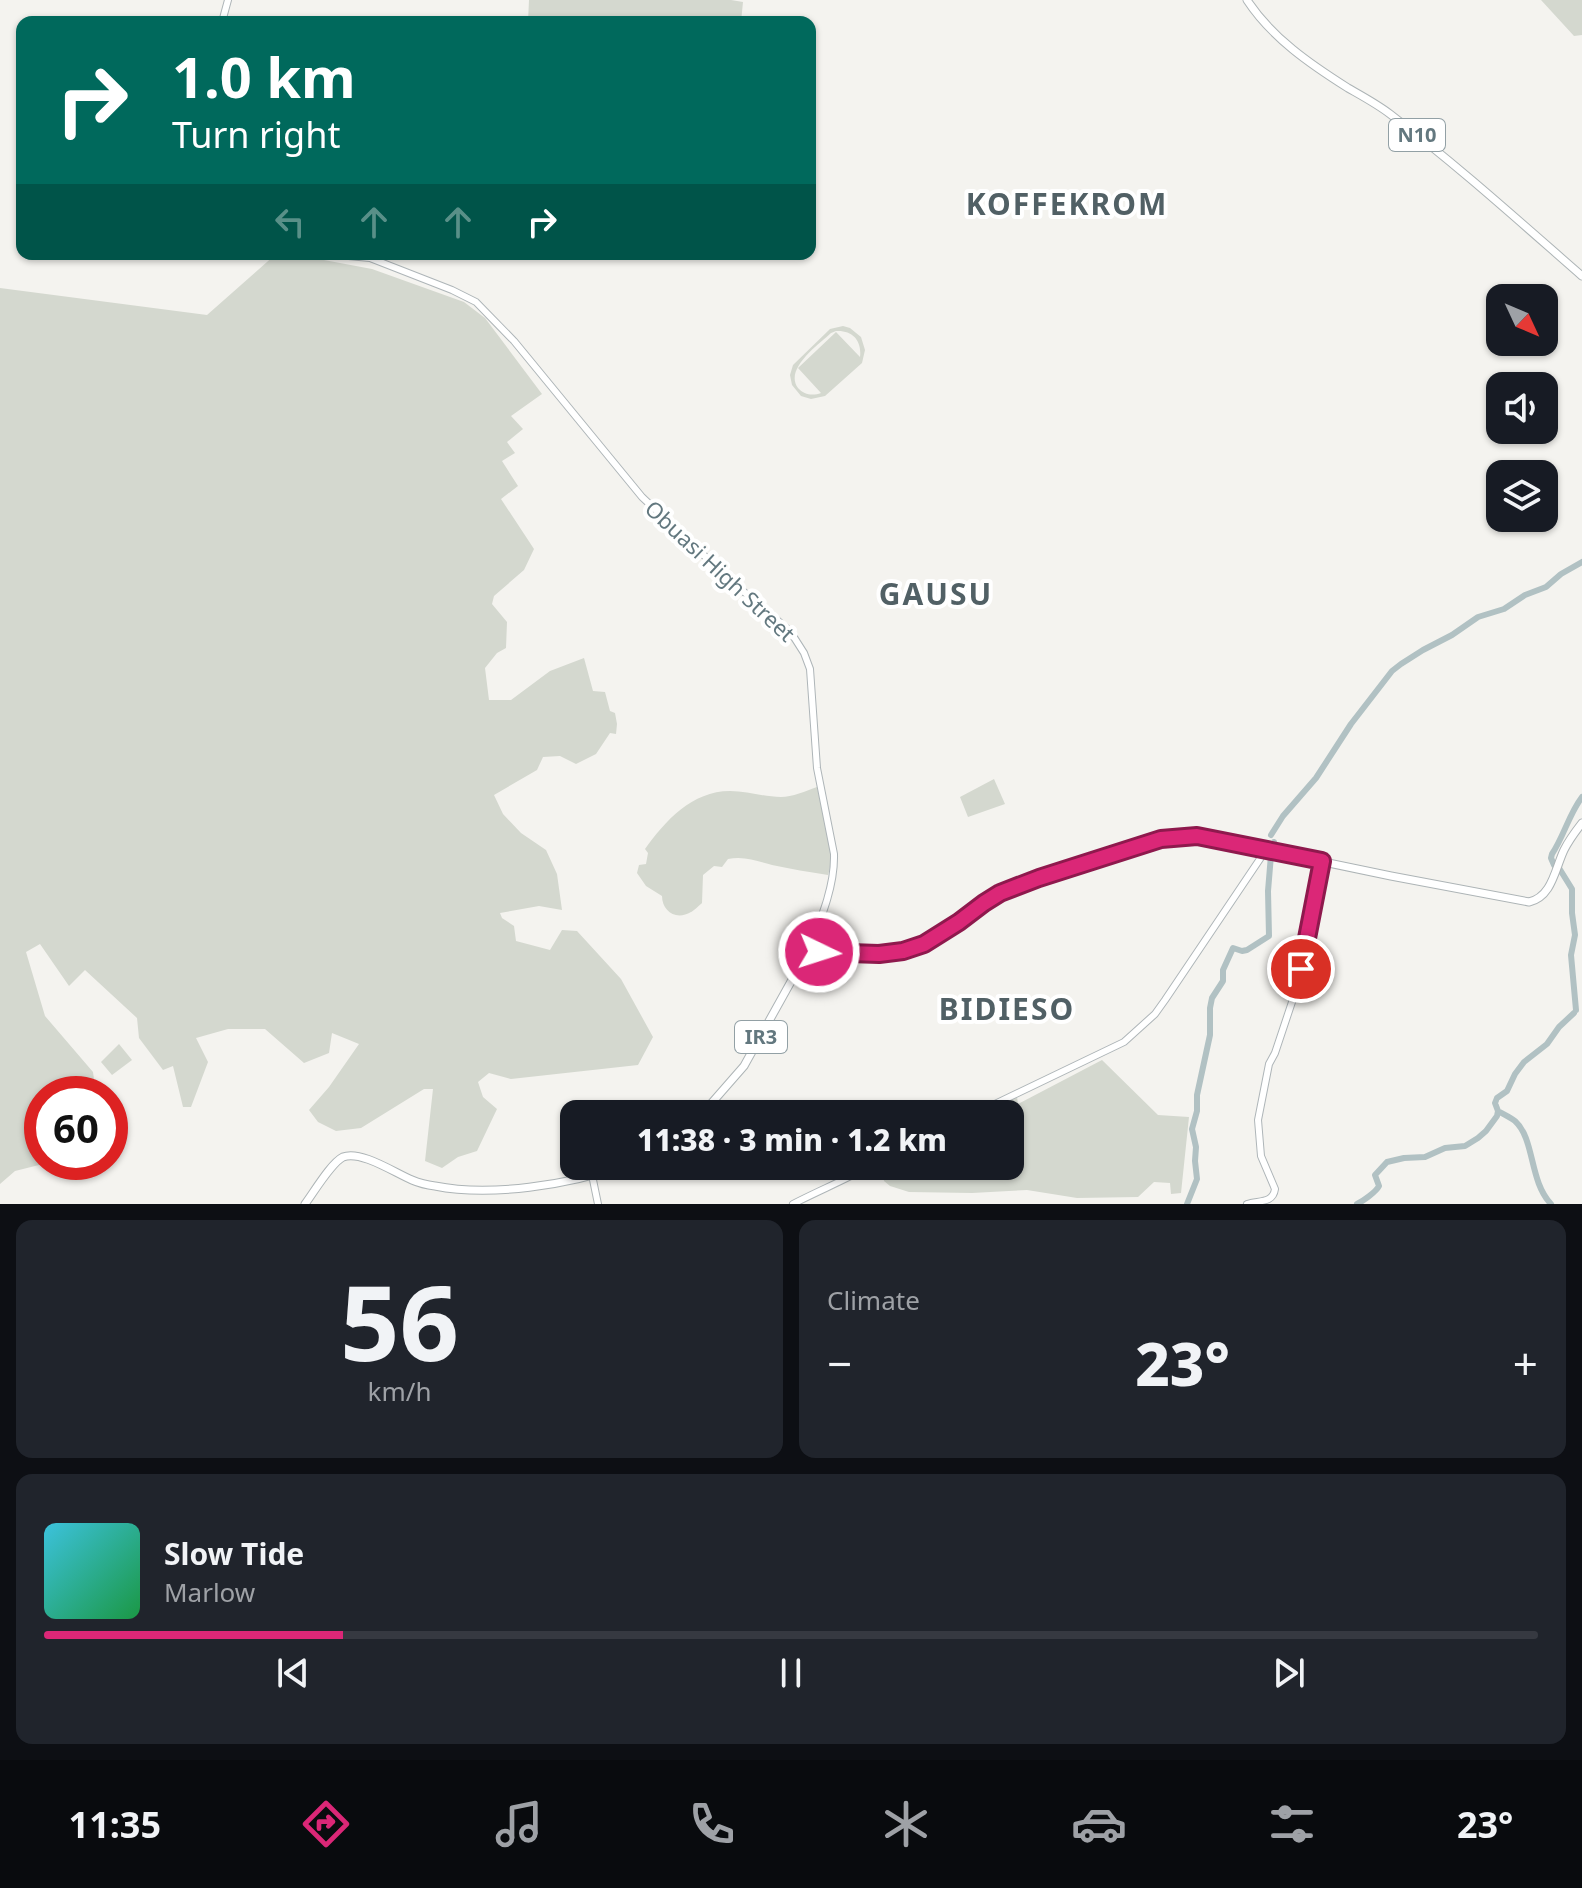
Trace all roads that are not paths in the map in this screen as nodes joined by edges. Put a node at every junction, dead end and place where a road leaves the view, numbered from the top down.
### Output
1 (1247, 0) edge
2 (375, 260) edge
3 (1582, 276) edge
4 (1582, 823) edge
5 (1266, 850) junction
6 (1322, 861) junction
7 (816, 931) junction
8 (808, 951) junction
9 (819, 952) junction
10 (714, 1100) edge
11 (1003, 1100) edge
12 (566, 1180) edge
13 (593, 1180) edge
14 (845, 1180) edge
15 (305, 1204) edge
16 (598, 1204) edge
17 (793, 1204) edge
18 (1247, 1204) edge

1 - 3 main road, N10
2 - 7 street, Obuasi High Street
4 - 6 main road
5 - 6 main road
5 - 9 main road
5 - 11 street
6 - 18 street
7 - 8 street, Obuasi High Street
7 - 9 main road
8 - 9 main road
8 - 10 main road, Obuasi High Street / IR3
12 - 15 main road
13 - 16 street
14 - 17 street

